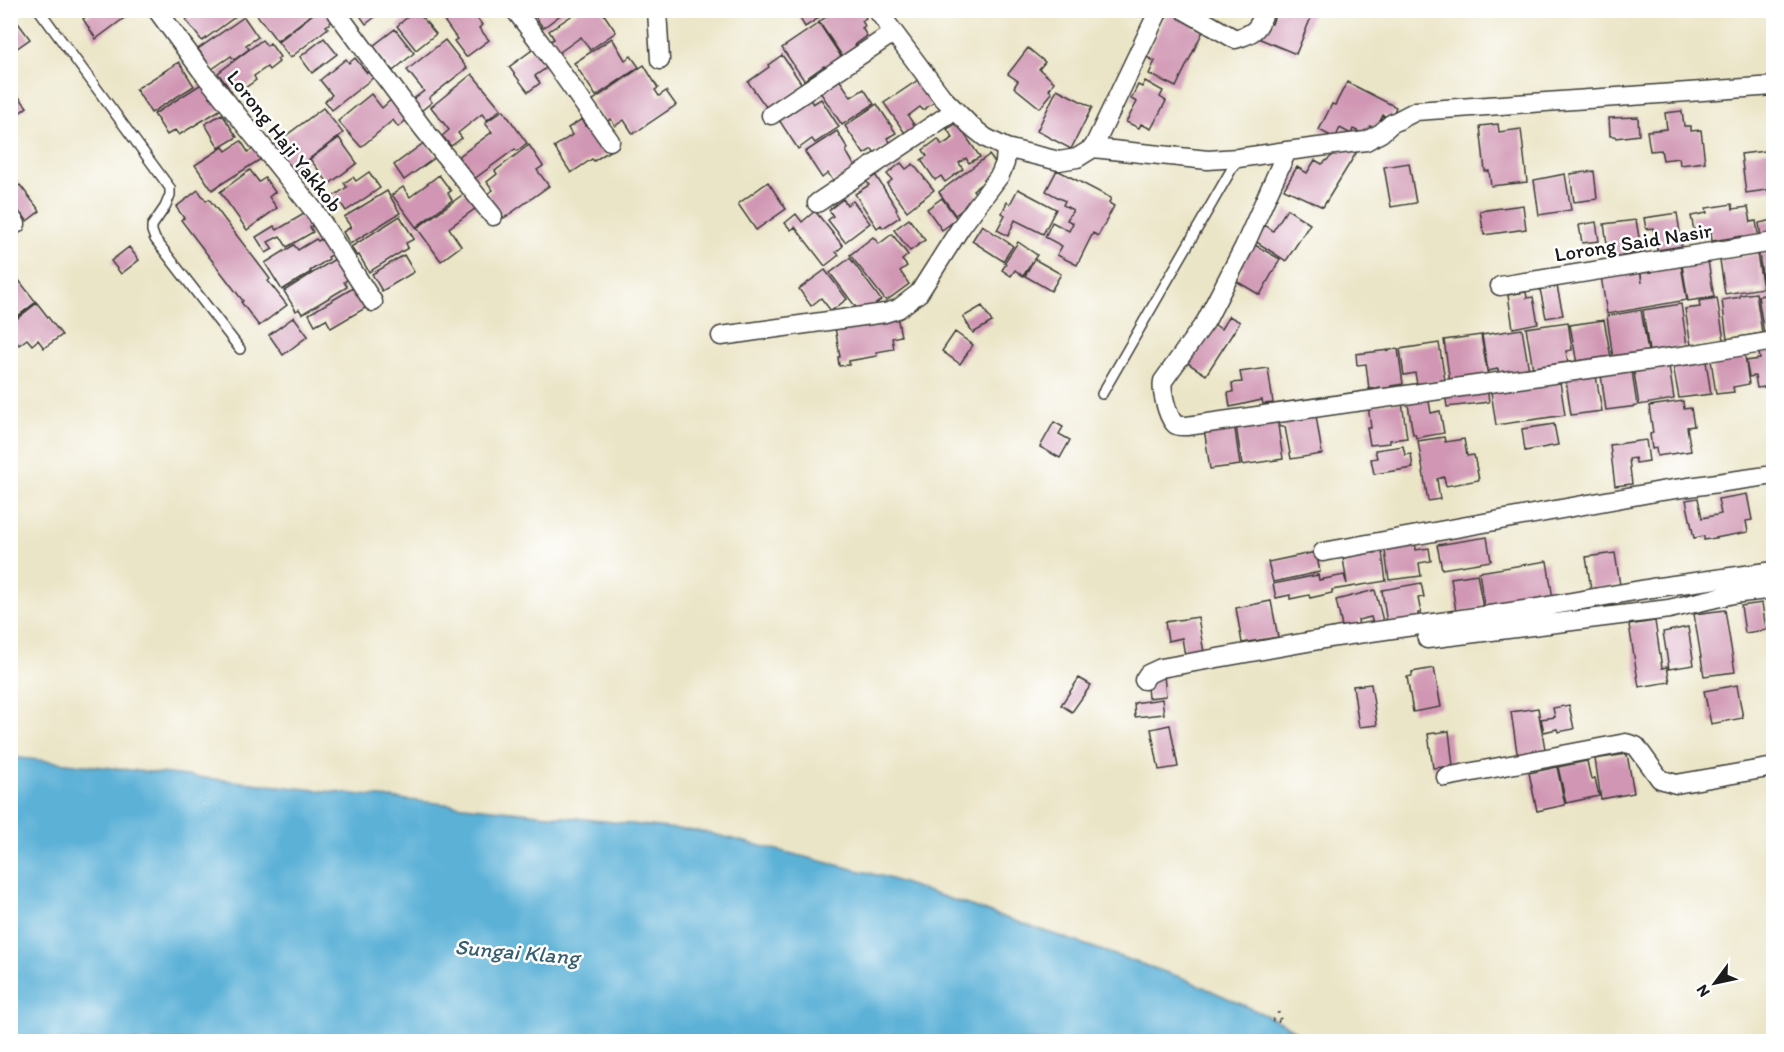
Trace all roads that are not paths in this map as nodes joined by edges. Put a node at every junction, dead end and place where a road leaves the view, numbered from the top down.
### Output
1 (39, 10) edge
2 (157, 10) edge
3 (335, 10) edge
4 (515, 10) edge
5 (657, 10) edge
6 (877, 10) edge
7 (1159, 10) edge
8 (1184, 10) edge
9 (1265, 10) edge
10 (893, 33) junction
11 (660, 60) dead end
12 (1773, 86) edge
13 (954, 111) junction
14 (771, 115) dead end
15 (610, 141) dead end
16 (1005, 148) junction
17 (1093, 148) junction
18 (1287, 151) junction
19 (1238, 158) junction
20 (817, 203) dead end
21 (493, 216) dead end
22 (1773, 242) edge
23 (1500, 286) dead end
24 (373, 302) dead end
25 (721, 336) dead end
26 (1773, 341) edge
27 (240, 349) dead end
28 (1102, 394) dead end
29 (1773, 475) edge
30 (1323, 552) dead end
31 (1773, 571) edge
32 (1773, 589) edge
33 (1427, 639) dead end
34 (1144, 680) dead end
35 (1773, 767) edge
36 (1446, 777) dead end

1 - 27 lane
2 - 24 street, Lorong Haji Yakkob
3 - 21 street
4 - 15 street
5 - 11 street
6 - 10 street
7 - 17 street
8 - 9 street
10 - 13 street
10 - 14 street
12 - 18 street
13 - 16 street
13 - 20 street
16 - 17 street
16 - 25 street
17 - 19 street
18 - 19 street
18 - 26 street
19 - 28 lane
22 - 23 street, Lorong Said Nasir
29 - 30 street
31 - 34 street
32 - 33 street
35 - 36 street

